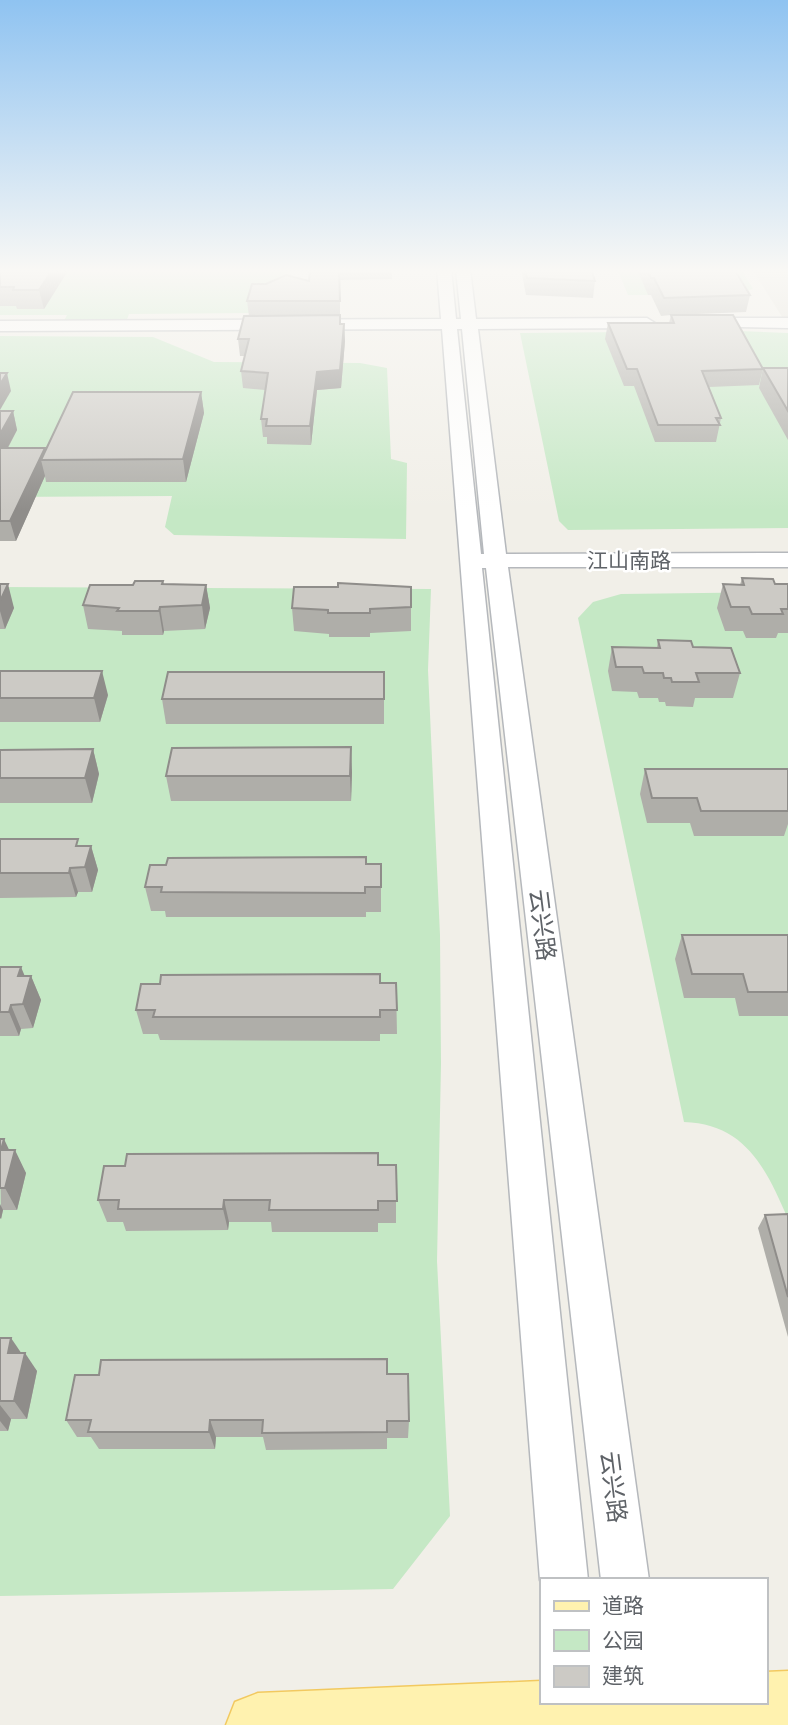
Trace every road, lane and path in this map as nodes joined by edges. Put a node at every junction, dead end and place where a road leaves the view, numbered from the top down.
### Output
1 (461, 350) edge
2 (788, 560) edge
3 (483, 561) junction
4 (564, 1578) edge
5 (625, 1578) edge
6 (788, 1703) edge
7 (640, 1712) edge
8 (577, 1713) edge
9 (258, 1725) edge

1 - 3 street, 云兴路
2 - 3 street, 江山南路
3 - 4 street, 云兴路
3 - 5 street, 云兴路
6 - 7 main road
7 - 8 main road
8 - 9 main road

